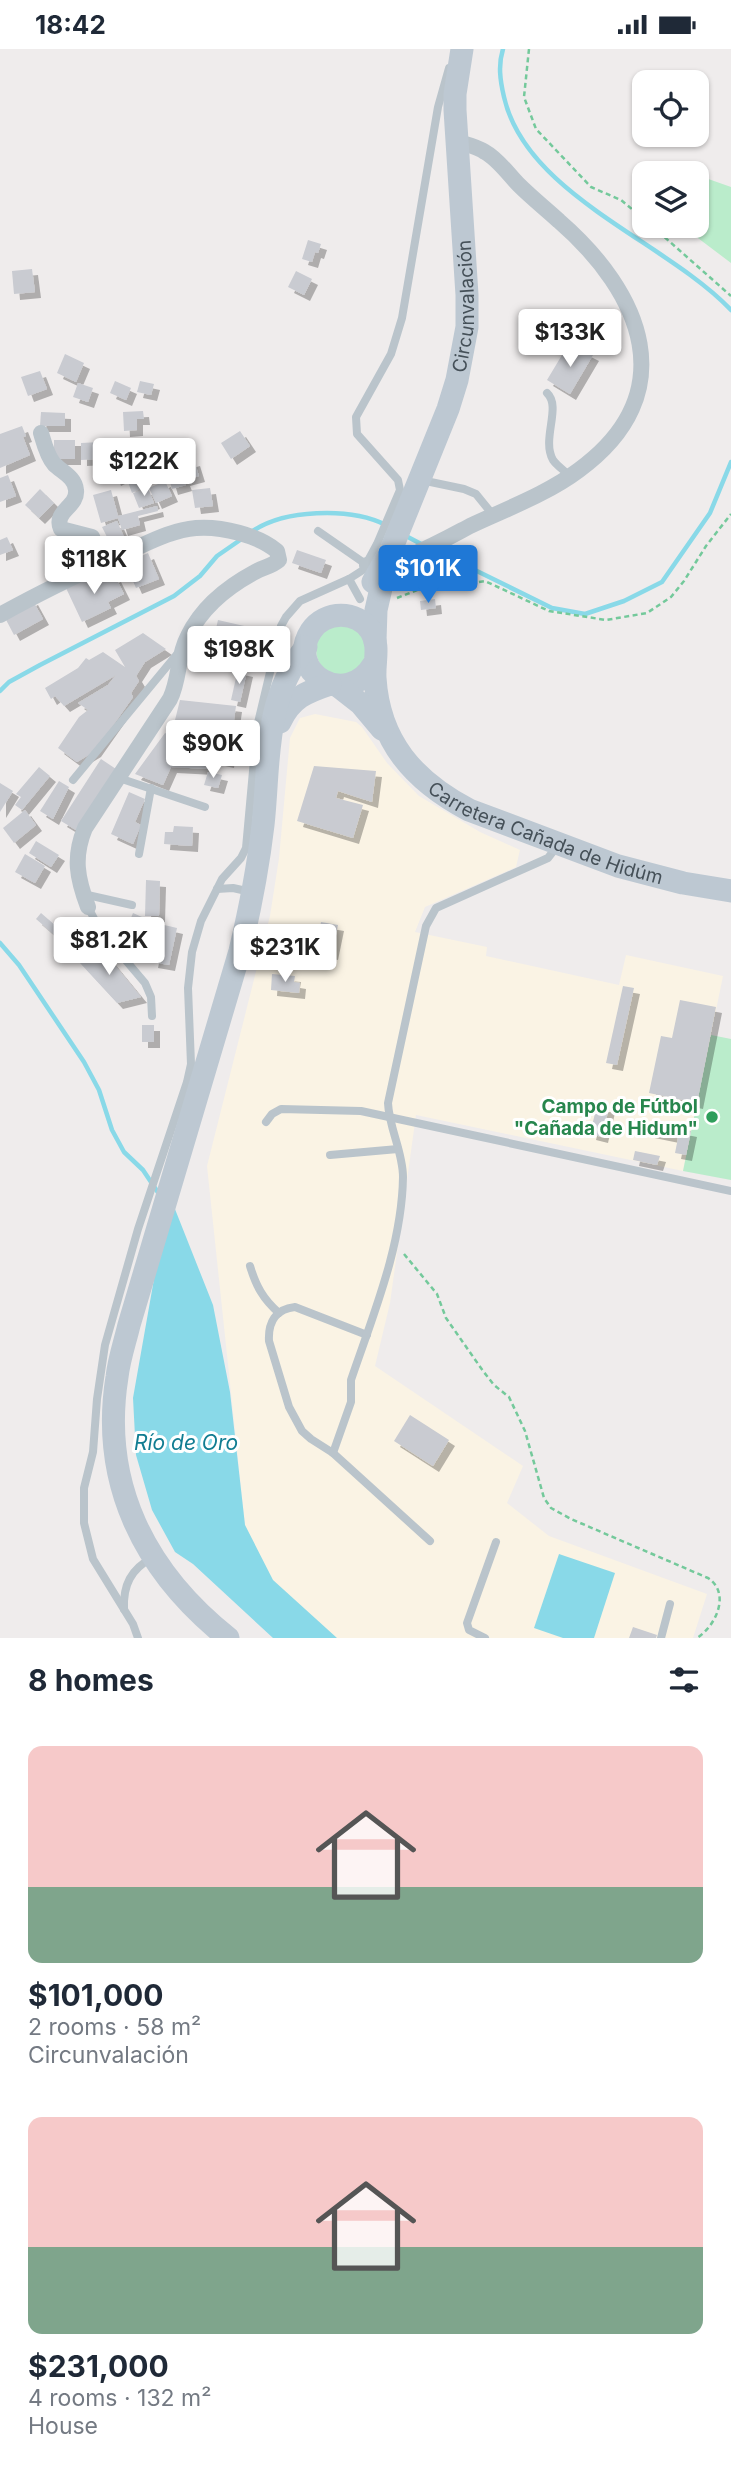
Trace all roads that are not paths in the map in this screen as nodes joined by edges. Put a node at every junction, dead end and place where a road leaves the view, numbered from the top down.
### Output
1 (457, 49) edge
2 (463, 49) edge
3 (455, 141) junction
4 (547, 393) dead end
5 (41, 433) dead end
6 (570, 476) junction
7 (412, 483) junction
8 (494, 515) junction
9 (318, 531) dead end
10 (97, 566) junction
11 (368, 587) junction
12 (0, 615) edge
13 (340, 615) junction
14 (375, 641) junction
15 (184, 645) junction
16 (306, 647) junction
17 (374, 664) junction
18 (334, 685) junction
19 (387, 733) junction
20 (269, 754) junction
21 (118, 777) junction
22 (73, 781) dead end
23 (150, 788) junction
24 (205, 807) dead end
25 (558, 845) junction
26 (139, 854) dead end
27 (217, 889) junction
28 (731, 891) edge
29 (254, 893) junction
30 (85, 900) junction
31 (132, 905) dead end
32 (152, 1016) dead end
33 (388, 1116) junction
34 (266, 1122) dead end
35 (398, 1149) junction
36 (330, 1155) dead end
37 (731, 1191) edge
38 (250, 1266) dead end
39 (279, 1313) junction
40 (367, 1335) junction
41 (333, 1453) junction
42 (430, 1541) dead end
43 (496, 1542) dead end
44 (152, 1557) junction
45 (670, 1604) dead end
46 (124, 1612) junction
47 (138, 1638) edge
48 (228, 1638) edge
49 (485, 1638) edge
50 (660, 1638) edge

1 - 7 lane
2 - 3 main road, Circunvalación
3 - 6 street
3 - 7 main road, Circunvalación
4 - 6 lane
5 - 10 street
6 - 8 street
7 - 8 lane
7 - 11 main road, Circunvalación, bridge
8 - 11 street
9 - 11 lane
10 - 12 street
10 - 15 street
11 - 13 main road
11 - 14 main road
11 - 27 lane
13 - 14 main road
13 - 16 main road
14 - 17 main road
15 - 21 street
15 - 22 lane
16 - 18 main road
16 - 20 main road
17 - 18 main road
17 - 19 main road
18 - 19 main road
18 - 20 main road
19 - 25 main road, Carretera Cañada de Hidúm
20 - 29 main road
21 - 23 lane
21 - 30 street
23 - 24 lane
23 - 26 lane
25 - 28 main road, Carretera Cañada de Hidúm
25 - 33 lane
27 - 29 lane
27 - 46 lane
29 - 44 main road
30 - 31 lane
30 - 32 lane
33 - 34 lane
33 - 35 lane
33 - 37 lane
35 - 36 lane
35 - 40 lane
38 - 39 lane
39 - 40 lane
39 - 41 lane
40 - 41 lane
41 - 42 lane
43 - 49 lane
44 - 46 lane
44 - 48 main road
45 - 50 lane
46 - 47 lane

